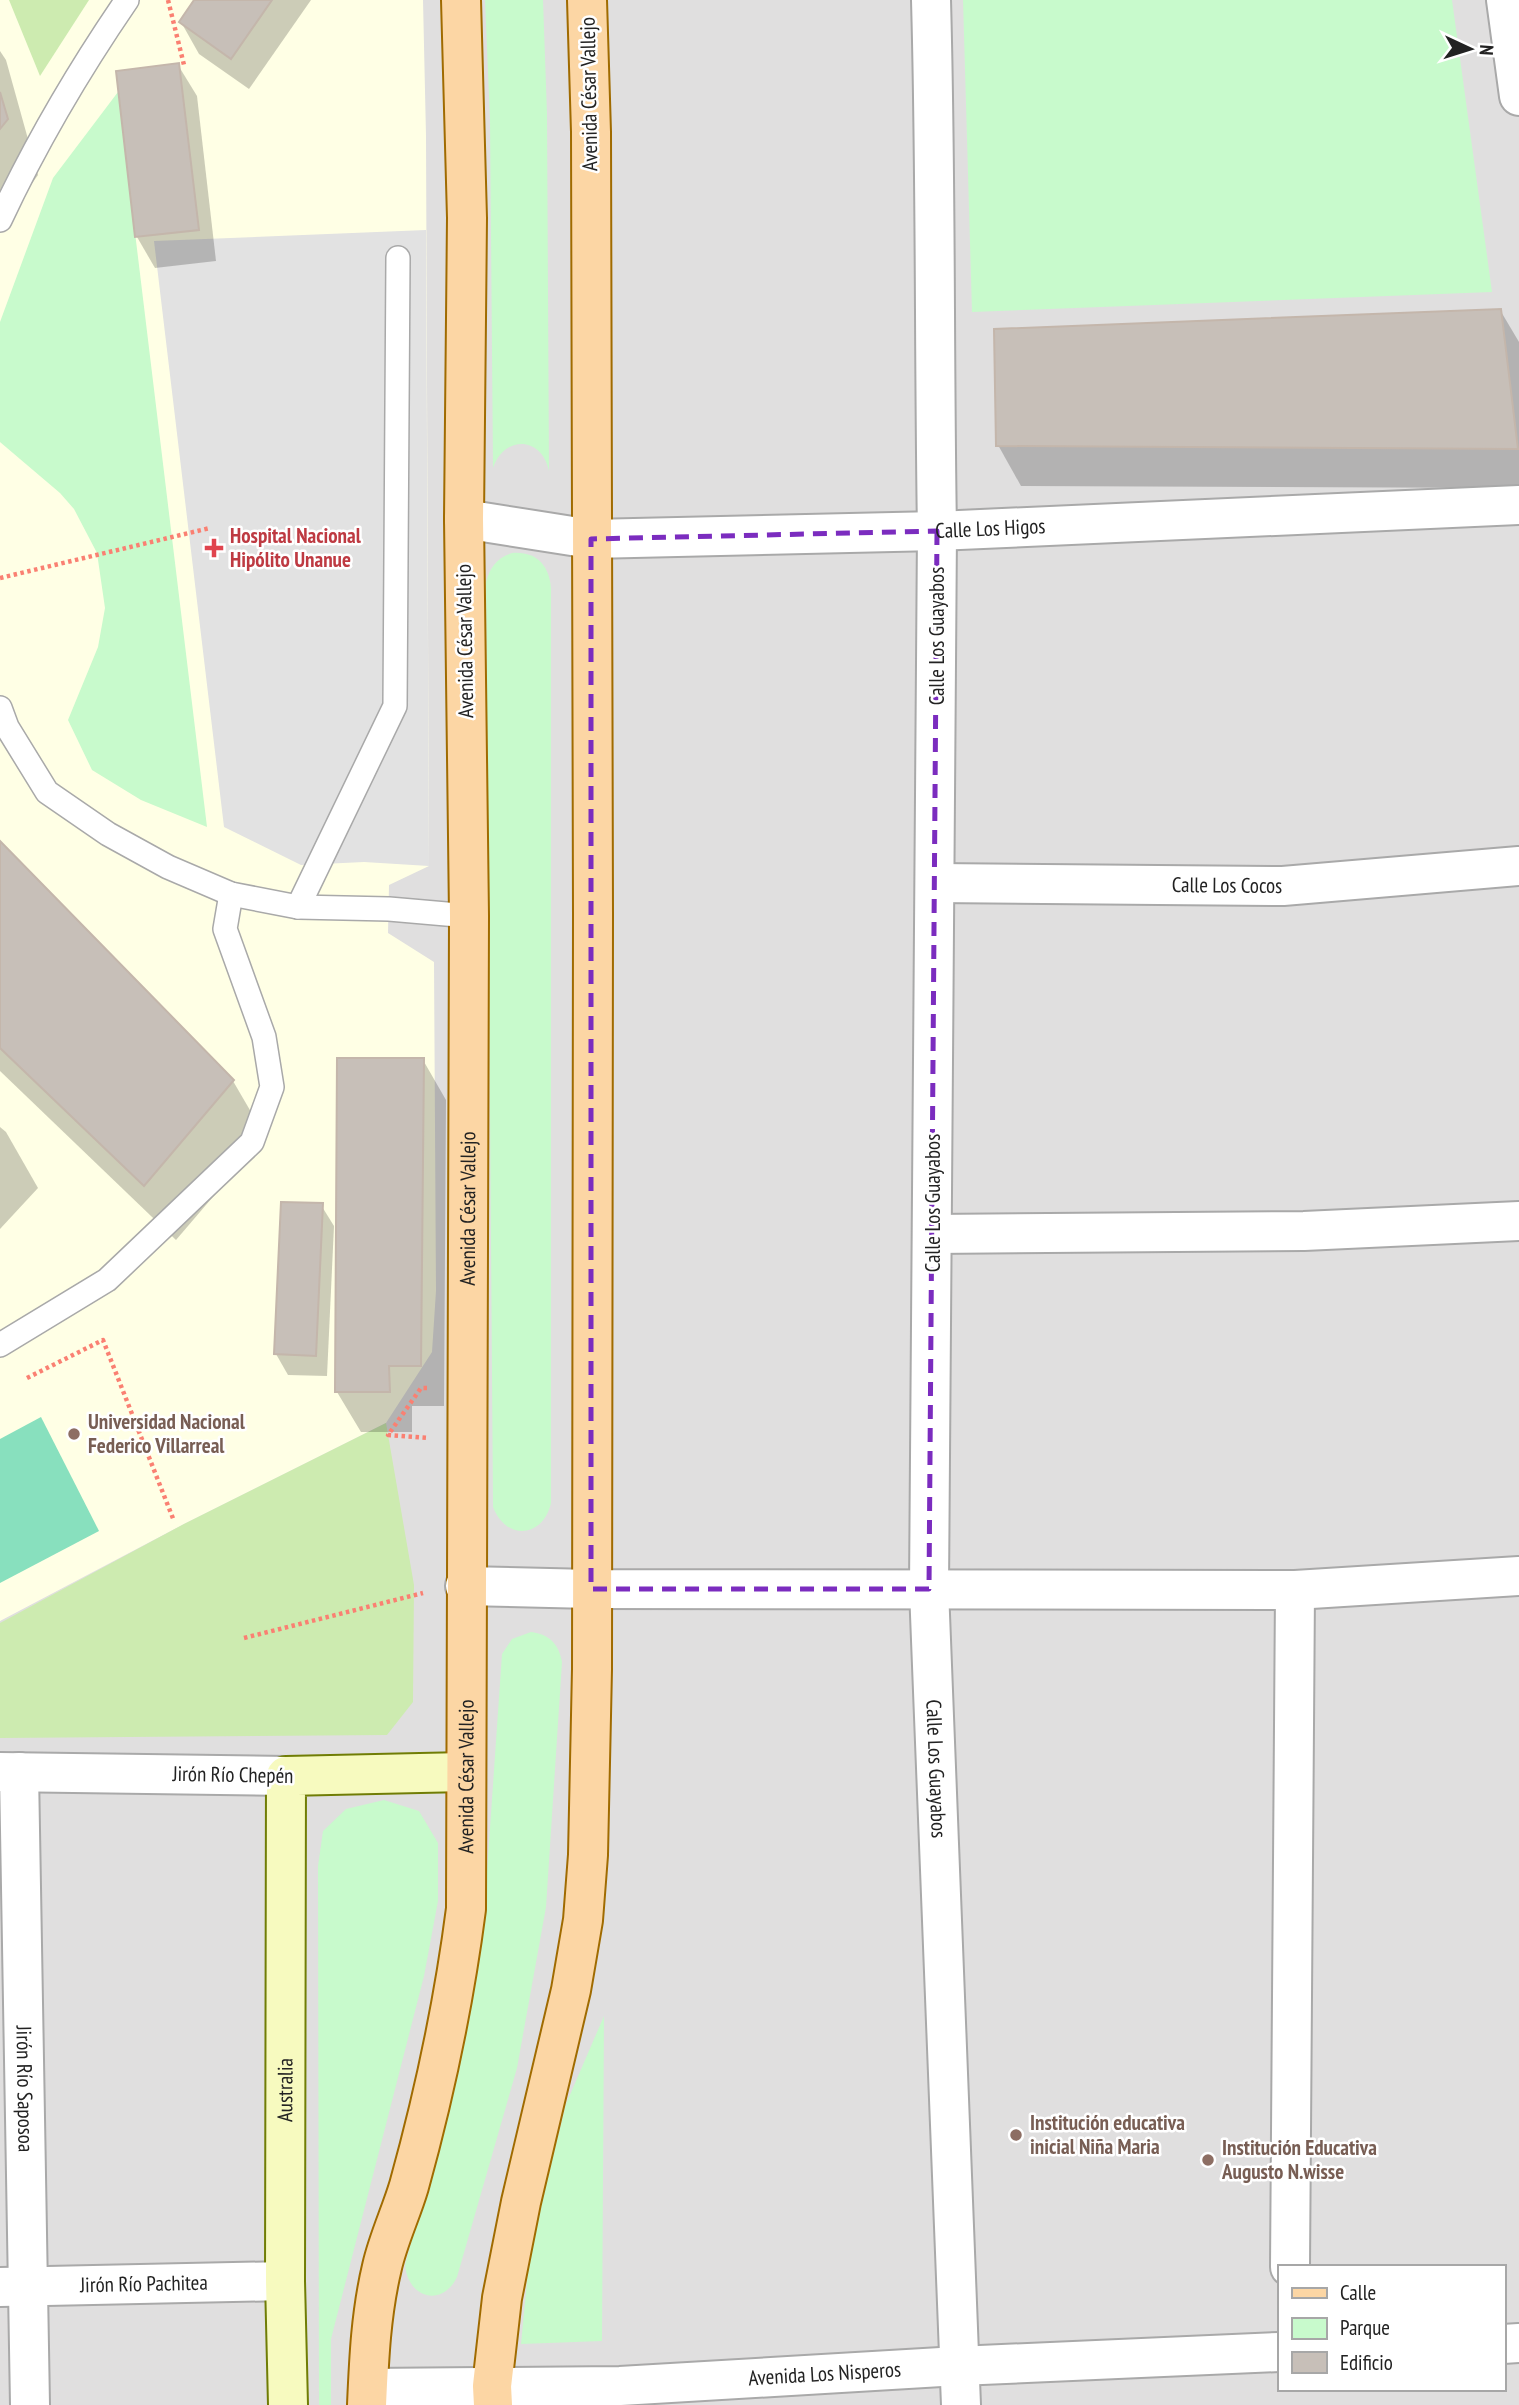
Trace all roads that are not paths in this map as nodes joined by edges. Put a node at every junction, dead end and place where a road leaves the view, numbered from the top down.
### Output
1 (127, 0) edge
2 (461, 0) edge
3 (587, 0) edge
4 (932, 0) edge
5 (1506, 0) edge
6 (1519, 96) edge
7 (0, 220) edge
8 (398, 258) dead end
9 (1519, 505) edge
10 (464, 519) junction
11 (937, 531) junction
12 (591, 539) junction
13 (0, 708) edge
14 (1519, 866) edge
15 (934, 884) junction
16 (230, 894) junction
17 (298, 907) junction
18 (469, 916) junction
19 (1519, 1221) edge
20 (932, 1234) junction
21 (0, 1345) edge
22 (1519, 1576) edge
23 (465, 1586) junction
24 (929, 1589) junction
25 (592, 1590) junction
26 (1295, 1590) junction
27 (10, 1772) edge
28 (465, 1772) junction
29 (286, 1776) junction
30 (1290, 2265) edge
31 (285, 2281) junction
32 (14, 2286) edge
33 (1278, 2352) edge
34 (958, 2366) junction
35 (492, 2395) edge
36 (367, 2396) edge
37 (620, 2396) edge
38 (30, 2405) edge
39 (288, 2405) edge
40 (961, 2405) edge

1 - 7 lane
2 - 10 main road, Avenida César Vallejo
3 - 12 main road, Avenida César Vallejo
4 - 11 street, Calle Los Guayabos
5 - 6 street
8 - 17 lane
9 - 11 street, Calle Los Higos
10 - 12 street, Calle Los Higos
10 - 18 main road, Avenida César Vallejo
11 - 12 street, Calle Los Higos
11 - 15 street, Calle Los Guayabos
12 - 25 main road, Avenida César Vallejo
13 - 16 lane
14 - 15 street, Calle Los Cocos
15 - 20 street, Calle Los Guayabos
16 - 17 lane
16 - 21 lane
17 - 18 lane
18 - 23 main road, Avenida César Vallejo
19 - 20 street
20 - 24 street, Calle Los Guayabos
22 - 26 street
23 - 25 street
23 - 28 main road, Avenida César Vallejo
24 - 25 street
24 - 26 street
24 - 34 street, Calle Los Guayabos
25 - 35 main road, Avenida César Vallejo
26 - 30 street
27 - 29 street, Jirón Río Chepén
27 - 32 street, Jirón Río Saposoa
28 - 29 street, Jirón Río Chepén
28 - 36 main road, Avenida César Vallejo
29 - 31 street, Australia
31 - 32 street, Jirón Río Pachitea
31 - 39 street, Australia
32 - 38 street, Jirón Río Saposoa
33 - 34 street, Avenida Los Nisperos
34 - 37 street, Avenida Los Nisperos
34 - 40 street, Calle Los Guayabos
35 - 36 street, Avenida Los Nisperos
35 - 37 street, Avenida Los Nisperos

